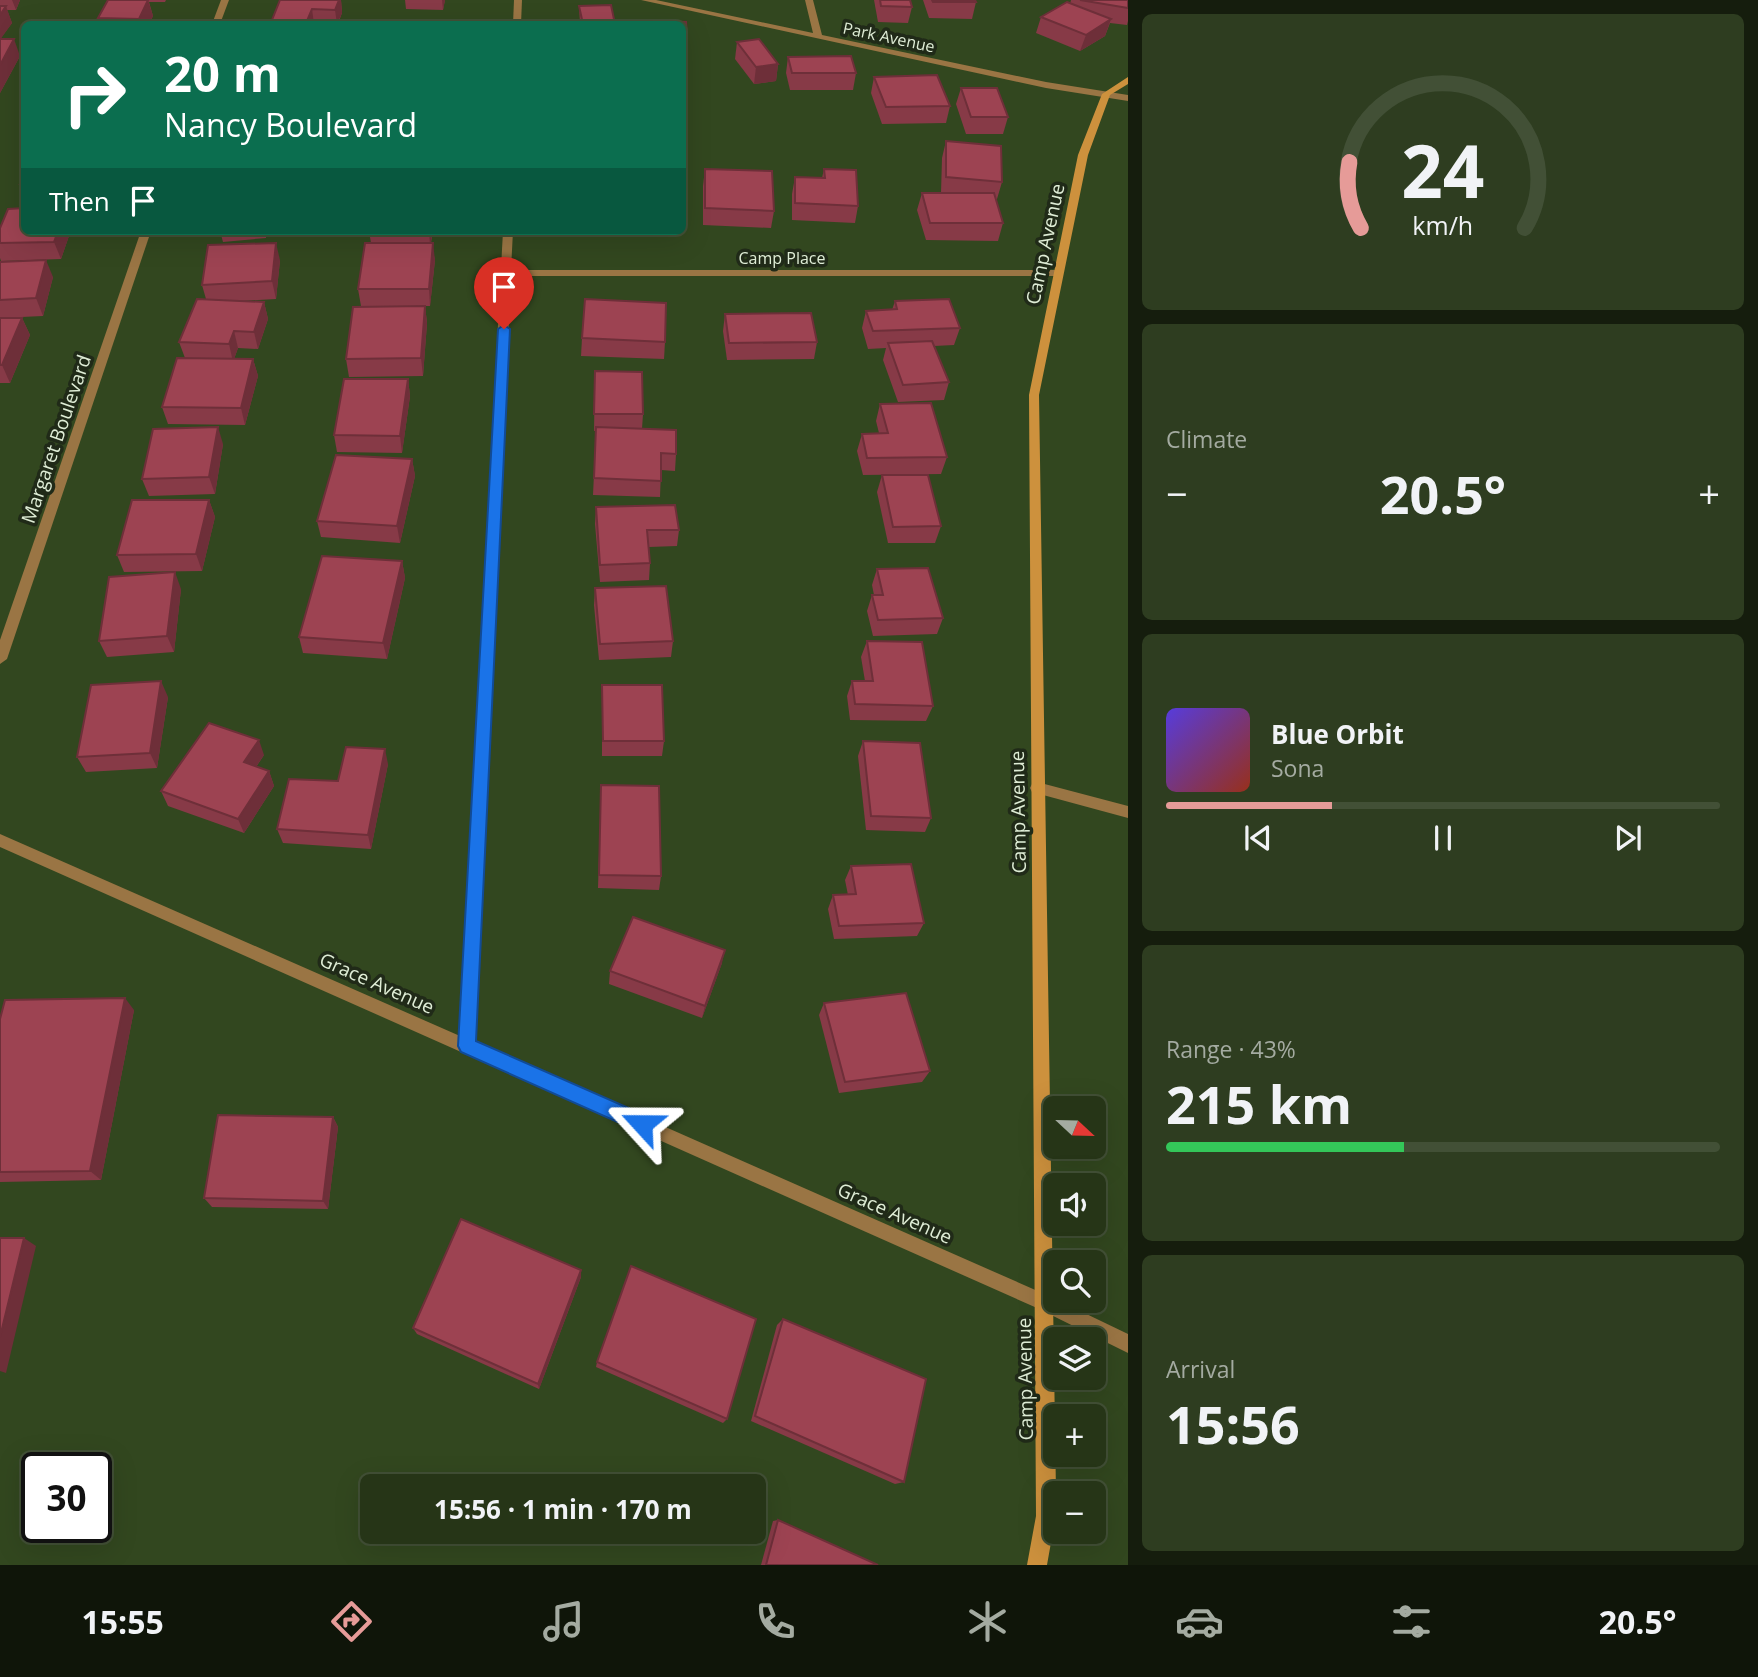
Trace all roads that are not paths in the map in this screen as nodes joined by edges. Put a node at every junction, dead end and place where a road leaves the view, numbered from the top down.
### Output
1 (225, 0) edge
2 (518, 0) edge
3 (645, 0) edge
4 (809, 0) edge
5 (217, 21) edge
6 (517, 21) edge
7 (818, 37) junction
8 (1128, 80) edge
9 (1106, 94) junction
10 (1128, 98) edge
11 (145, 235) edge
12 (508, 235) edge
13 (507, 273) junction
14 (1058, 273) junction
15 (0, 659) edge
16 (1037, 788) junction
17 (1128, 812) edge
18 (0, 841) edge
19 (467, 1046) junction
20 (1043, 1302) joint
21 (1043, 1313) edge
22 (1065, 1313) edge
23 (1128, 1344) edge
24 (1037, 1565) edge

1 - 5 street
2 - 6 street
3 - 7 street, Park Avenue
4 - 7 street
7 - 9 street, Park Avenue
8 - 9 street
9 - 10 street, Park Avenue
9 - 14 street, Camp Avenue
11 - 15 street, Margaret Boulevard
12 - 13 street
13 - 14 street, Camp Place
13 - 19 street
14 - 16 street, Camp Avenue
16 - 17 street
16 - 20 street, Camp Avenue
18 - 19 street, Grace Avenue
19 - 20 street, Grace Avenue
21 - 24 street, Camp Avenue
22 - 23 street, Grace Avenue

